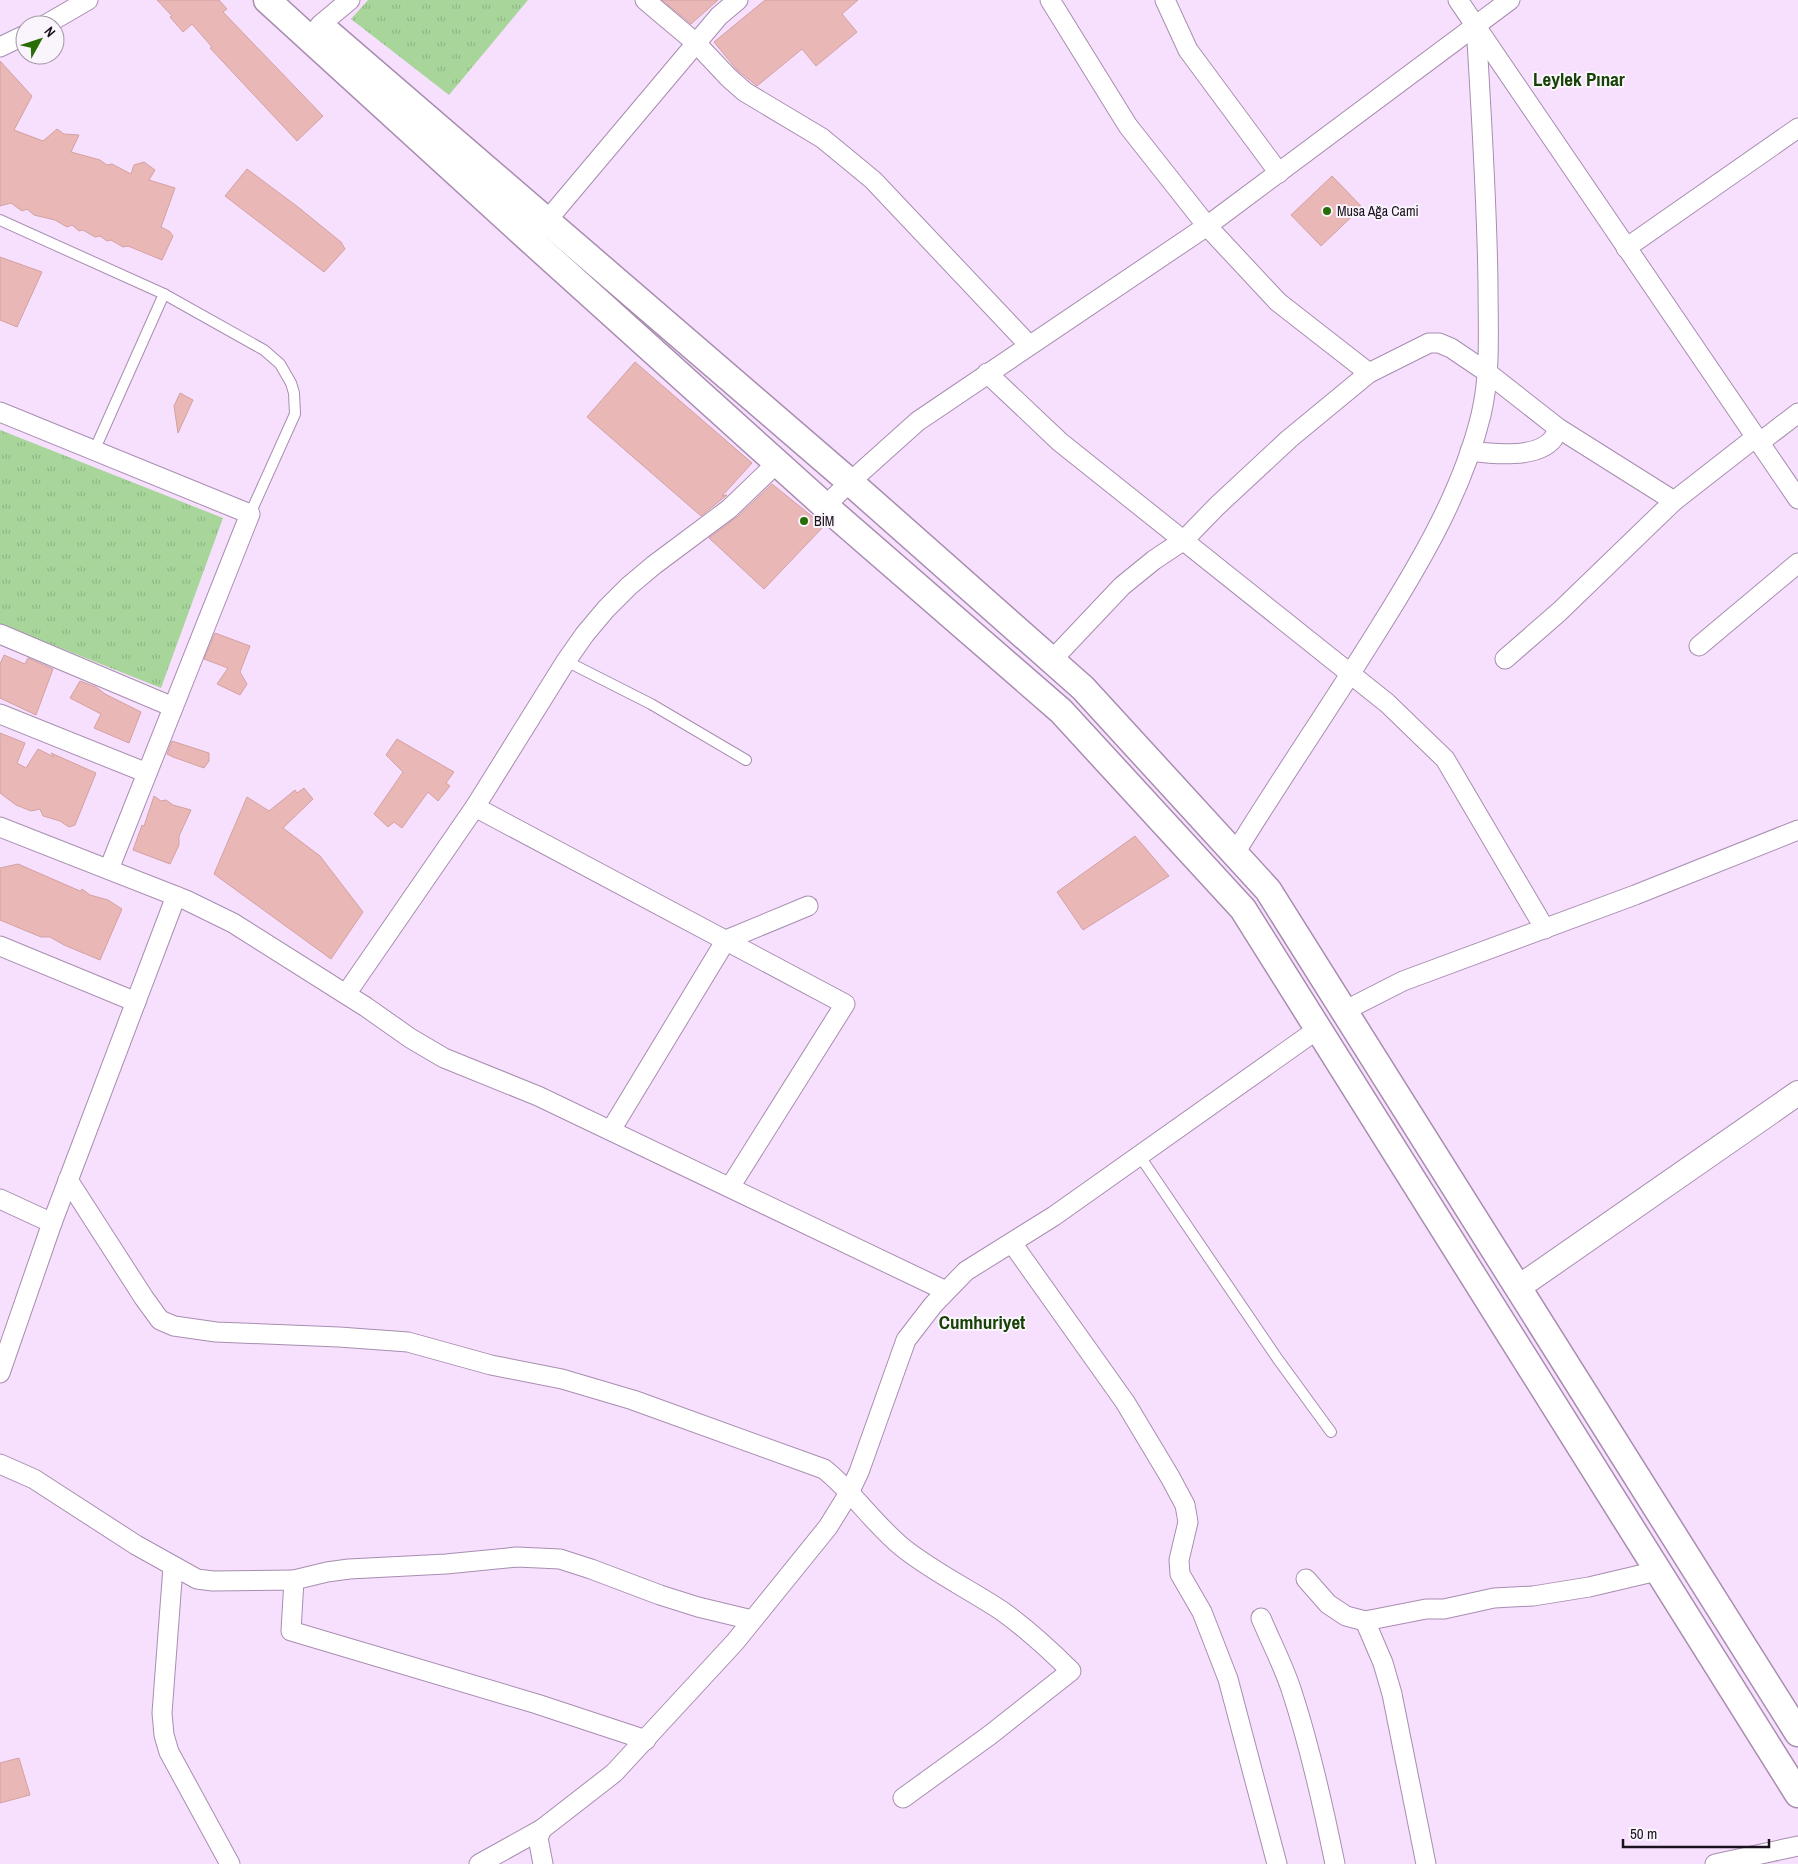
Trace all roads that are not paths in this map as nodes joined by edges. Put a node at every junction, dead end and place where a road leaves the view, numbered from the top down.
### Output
1 (88, 0) edge
2 (267, 0) edge
3 (292, 0) edge
4 (350, 0) edge
5 (645, 0) edge
6 (738, 0) edge
7 (1050, 0) edge
8 (1165, 0) edge
9 (1458, 0) edge
10 (1510, 0) edge
11 (62, 15) edge
12 (1476, 24) junction
13 (320, 25) junction
14 (15, 40) edge
15 (696, 43) junction
16 (0, 47) edge
17 (1798, 128) edge
18 (1279, 173) junction
19 (0, 220) edge
20 (1207, 226) junction
21 (538, 231) junction
22 (1626, 248) junction
23 (164, 294) junction
24 (1029, 345) junction
25 (987, 373) junction
26 (1368, 373) junction
27 (1488, 373) junction
28 (0, 412) edge
29 (1798, 413) edge
30 (1558, 428) junction
31 (1758, 440) junction
32 (94, 451) junction
33 (1470, 451) junction
34 (777, 462) junction
35 (850, 482) junction
36 (1798, 500) edge
37 (1674, 501) junction
38 (826, 506) junction
39 (250, 514) junction
40 (1184, 540) junction
41 (1798, 563) edge
42 (0, 634) edge
43 (1699, 646) dead end
44 (1505, 659) dead end
45 (1052, 660) junction
46 (566, 661) junction
47 (1350, 674) junction
48 (174, 707) junction
49 (0, 714) edge
50 (746, 760) dead end
51 (147, 774) junction
52 (475, 807) junction
53 (0, 827) edge
54 (1798, 830) edge
55 (1235, 853) junction
56 (109, 869) junction
57 (176, 896) junction
58 (808, 906) dead end
59 (1545, 929) junction
60 (726, 940) junction
61 (0, 946) edge
62 (346, 994) junction
63 (136, 1002) junction
64 (1344, 1011) junction
65 (1318, 1029) junction
66 (1798, 1093) edge
67 (611, 1130) junction
68 (1139, 1155) junction
69 (68, 1180) junction
70 (730, 1187) junction
71 (0, 1199) edge
72 (52, 1223) junction
73 (1012, 1243) junction
74 (1518, 1287) junction
75 (946, 1291) junction
76 (0, 1372) edge
77 (1331, 1432) dead end
78 (0, 1464) edge
79 (849, 1493) junction
80 (173, 1567) junction
81 (1657, 1571) junction
82 (1306, 1579) dead end
83 (294, 1580) junction
84 (1261, 1618) dead end
85 (752, 1620) junction
86 (1365, 1621) junction
87 (1798, 1733) edge
88 (646, 1740) junction
89 (1798, 1794) edge
90 (903, 1798) dead end
91 (542, 1829) junction
92 (1798, 1846) edge
93 (230, 1864) edge
94 (479, 1864) edge
95 (542, 1864) edge
96 (1277, 1864) edge
97 (1335, 1864) edge
98 (1426, 1864) edge
99 (1715, 1864) edge

1 - 11 street
2 - 21 main road
3 - 13 main road
4 - 13 street
5 - 15 street
6 - 15 street
7 - 20 street
8 - 18 street
9 - 12 street
10 - 12 street
12 - 18 street
12 - 22 street
12 - 27 street
13 - 21 main road
14 - 16 street
15 - 21 street
15 - 24 street
17 - 22 street
18 - 20 street
19 - 23 lane
20 - 24 street
20 - 26 street
21 - 34 main road
21 - 35 main road
22 - 31 street
23 - 32 lane
23 - 39 lane
24 - 25 street
25 - 35 street
25 - 40 street
26 - 27 street
26 - 40 street
27 - 30 street
27 - 33 street
28 - 32 street
29 - 31 street
30 - 33 street
30 - 37 street
31 - 36 street
31 - 37 street
32 - 39 street
33 - 47 street
34 - 38 main road
34 - 46 street
35 - 38 street
35 - 45 main road
37 - 44 street
38 - 65 main road
39 - 48 street
40 - 45 street
40 - 47 street
41 - 43 street
42 - 48 street
45 - 55 main road
46 - 50 lane
46 - 52 street
47 - 55 street
47 - 59 street
48 - 51 street
49 - 51 street
51 - 56 street
52 - 60 street
52 - 62 street
53 - 56 street
54 - 59 street
55 - 64 main road
56 - 57 street
57 - 62 street
57 - 63 street
58 - 60 street
59 - 64 street
60 - 67 street
60 - 70 street
61 - 63 street
62 - 67 street
63 - 69 street
64 - 74 main road
65 - 68 street
65 - 81 main road
66 - 74 street
67 - 70 street
68 - 73 street
68 - 77 lane
69 - 72 street
69 - 79 street
70 - 75 street
71 - 72 street
72 - 76 street
73 - 75 street
73 - 96 street
74 - 87 main road
75 - 79 street
78 - 80 street
79 - 85 street
79 - 90 street
80 - 83 street
80 - 93 street
81 - 86 street
81 - 89 main road
82 - 86 street
83 - 85 street
83 - 88 street
84 - 97 street
85 - 88 street
86 - 98 street
88 - 91 street
91 - 94 street
91 - 95 street
92 - 99 street

